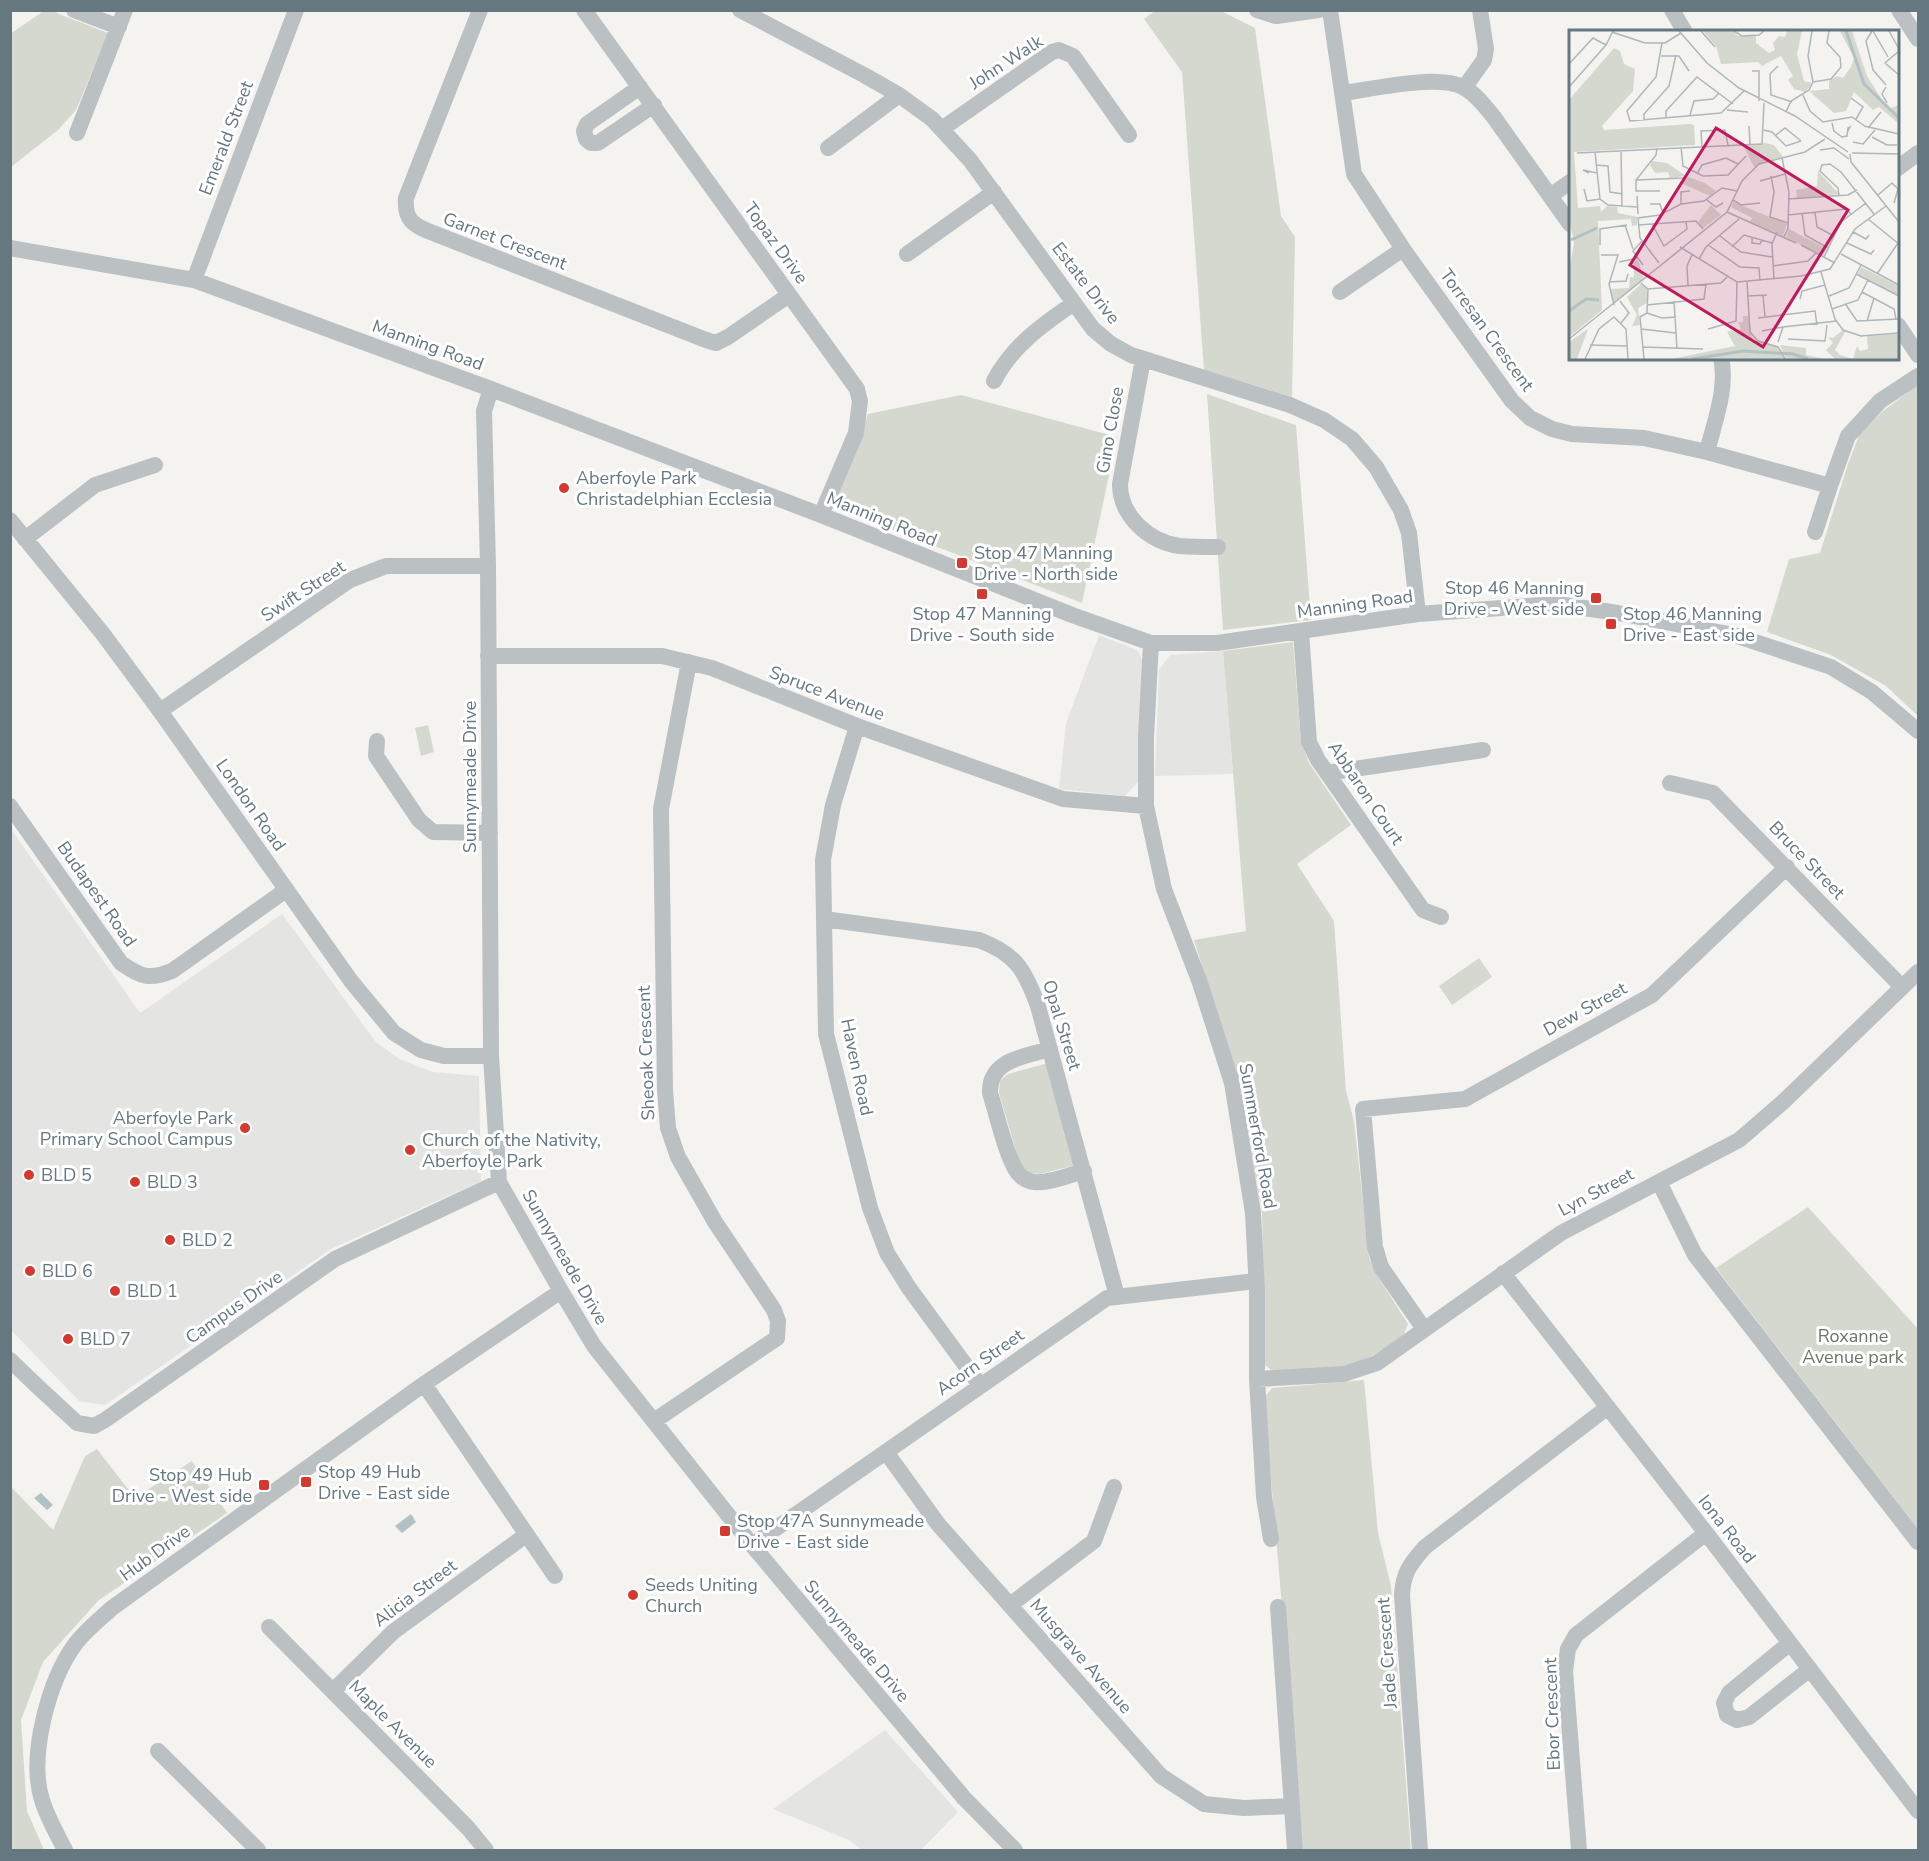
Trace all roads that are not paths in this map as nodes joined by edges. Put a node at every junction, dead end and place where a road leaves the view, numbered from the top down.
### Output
1 (74, 10) edge
2 (125, 10) edge
3 (296, 10) edge
4 (480, 10) edge
5 (584, 10) edge
6 (740, 10) edge
7 (1257, 10) edge
8 (1319, 10) edge
9 (1330, 10) edge
10 (1480, 10) edge
11 (1672, 10) edge
12 (1899, 10) edge
13 (119, 27) junction
14 (1684, 30) edge
15 (1918, 39) edge
16 (640, 87) junction
17 (1464, 88) junction
18 (1343, 93) junction
19 (899, 95) junction
20 (654, 105) junction
21 (943, 128) junction
22 (77, 133) dead end
23 (1129, 135) dead end
24 (828, 148) dead end
25 (1918, 153) edge
26 (1899, 167) edge
27 (1569, 183) edge
28 (994, 192) junction
29 (1550, 196) junction
30 (1569, 223) edge
31 (10, 248) edge
32 (1403, 249) junction
33 (907, 254) dead end
34 (194, 280) junction
35 (1341, 292) dead end
36 (789, 295) junction
37 (1074, 303) junction
38 (1899, 326) edge
39 (1918, 355) edge
40 (1143, 359) junction
41 (1722, 360) edge
42 (1918, 376) edge
43 (994, 381) dead end
44 (491, 389) junction
45 (1707, 452) junction
46 (155, 465) dead end
47 (1830, 486) junction
48 (821, 515) junction
49 (10, 520) edge
50 (1815, 532) dead end
51 (25, 539) junction
52 (1218, 547) dead end
53 (488, 566) junction
54 (1418, 614) junction
55 (1301, 632) junction
56 (1151, 643) junction
57 (489, 656) junction
58 (689, 662) junction
59 (160, 711) junction
60 (857, 726) junction
61 (1918, 730) edge
62 (377, 741) dead end
63 (1483, 750) dead end
64 (1327, 773) junction
65 (1670, 783) dead end
66 (10, 806) edge
67 (1146, 806) junction
68 (490, 833) junction
69 (1787, 867) junction
70 (286, 890) junction
71 (1441, 917) dead end
72 (824, 919) junction
73 (1918, 972) edge
74 (1902, 987) junction
75 (1050, 1049) junction
76 (491, 1056) junction
77 (1084, 1171) junction
78 (499, 1182) junction
79 (1659, 1182) junction
80 (1503, 1273) junction
81 (1256, 1281) junction
82 (561, 1291) junction
83 (1117, 1296) junction
84 (1424, 1329) junction
85 (10, 1360) edge
86 (1257, 1379) junction
87 (424, 1384) junction
88 (980, 1385) junction
89 (1608, 1407) junction
90 (654, 1421) junction
91 (886, 1452) junction
92 (1114, 1487) dead end
93 (1706, 1533) junction
94 (526, 1535) junction
95 (1271, 1539) dead end
96 (1918, 1542) edge
97 (752, 1545) junction
98 (555, 1576) dead end
99 (1010, 1605) junction
100 (1278, 1607) dead end
101 (269, 1627) dead end
102 (1790, 1643) junction
103 (1810, 1669) junction
104 (333, 1691) junction
105 (158, 1751) dead end
106 (1291, 1806) junction
107 (1918, 1811) edge
108 (65, 1851) edge
109 (258, 1851) edge
110 (486, 1851) edge
111 (1015, 1851) edge
112 (1295, 1851) edge
113 (1420, 1851) edge
114 (1579, 1851) edge

1 - 13 street
2 - 13 street
3 - 34 street, Emerald Street
4 - 36 street, Garnet Crescent
5 - 16 street, Topaz Drive
6 - 19 street, Estate Drive
7 - 8 street
9 - 18 street, Torresan Crescent
10 - 17 street
11 - 14 street
12 - 15 street
13 - 22 street
16 - 20 street, Topaz Drive
16 - 20 street
17 - 18 street
17 - 29 street
18 - 32 street, Torresan Crescent
19 - 21 street, Estate Drive
19 - 24 street
20 - 36 street, Topaz Drive
21 - 23 street, John Walk
21 - 28 street, Estate Drive
25 - 26 street
27 - 29 street
28 - 33 street
28 - 37 street, Estate Drive
29 - 30 street
31 - 34 street, Manning Road
32 - 35 street
32 - 45 street, Torresan Crescent
34 - 44 street, Manning Road
36 - 48 street, Topaz Drive
37 - 40 street, Estate Drive
37 - 43 street
38 - 39 street
40 - 52 street, Gino Close
40 - 54 street, Estate Drive
41 - 45 street
42 - 47 street
44 - 48 street, Manning Road
44 - 53 street, Sunnymeade Drive
45 - 47 street, Torresan Crescent
46 - 51 street
47 - 50 street
48 - 56 street, Manning Road
49 - 51 street, London Road
51 - 59 street, London Road
53 - 57 street, Sunnymeade Drive
53 - 59 street, Swift Street
54 - 55 street, Manning Road
54 - 61 street, Manning Road
55 - 56 street, Manning Road
55 - 64 street, Abbaron Court
56 - 67 street, Summerford Road
57 - 58 street, Spruce Avenue
57 - 68 street, Sunnymeade Drive
58 - 60 street, Spruce Avenue
58 - 90 street, Sheoak Crescent
59 - 70 street, London Road
60 - 67 street, Spruce Avenue
60 - 72 street, Haven Road
62 - 68 street
63 - 64 street
64 - 71 street, Abbaron Court
65 - 69 street, Bruce Street
66 - 70 street, Budapest Road
67 - 81 street, Summerford Road
68 - 76 street, Sunnymeade Drive
69 - 74 street, Bruce Street
69 - 84 street, Dew Street
70 - 76 street, London Road
72 - 75 street, Opal Street
72 - 88 street, Haven Road
73 - 74 street, Lyn Street
74 - 79 street, Lyn Street
75 - 77 street, Opal Street
75 - 77 street
76 - 78 street, Sunnymeade Drive
77 - 83 street, Opal Street
78 - 82 street, Sunnymeade Drive
78 - 85 street, Campus Drive
79 - 80 street, Lyn Street
79 - 96 street
80 - 84 street, Lyn Street
80 - 89 street, Iona Road
81 - 83 street, Acorn Street
81 - 86 street, Summerford Road
82 - 87 street, Hub Drive
82 - 90 street, Sunnymeade Drive
83 - 88 street, Acorn Street
84 - 86 street, Lyn Street
86 - 95 street, Summerford Road
87 - 94 street
87 - 108 street, Hub Drive
88 - 91 street, Acorn Street
89 - 93 street, Iona Road
89 - 113 street, Jade Crescent
90 - 97 street, Sunnymeade Drive
91 - 97 street, Acorn Street
91 - 99 street, Musgrave Avenue
92 - 99 street
93 - 102 street, Iona Road
93 - 114 street, Ebor Crescent
94 - 98 street
94 - 104 street, Alicia Street
97 - 111 street, Sunnymeade Drive
99 - 106 street, Musgrave Avenue
100 - 106 street
101 - 104 street, Maple Avenue
102 - 103 street, Iona Road
102 - 103 street
103 - 107 street, Iona Road
104 - 110 street, Maple Avenue
105 - 109 street
106 - 112 street

